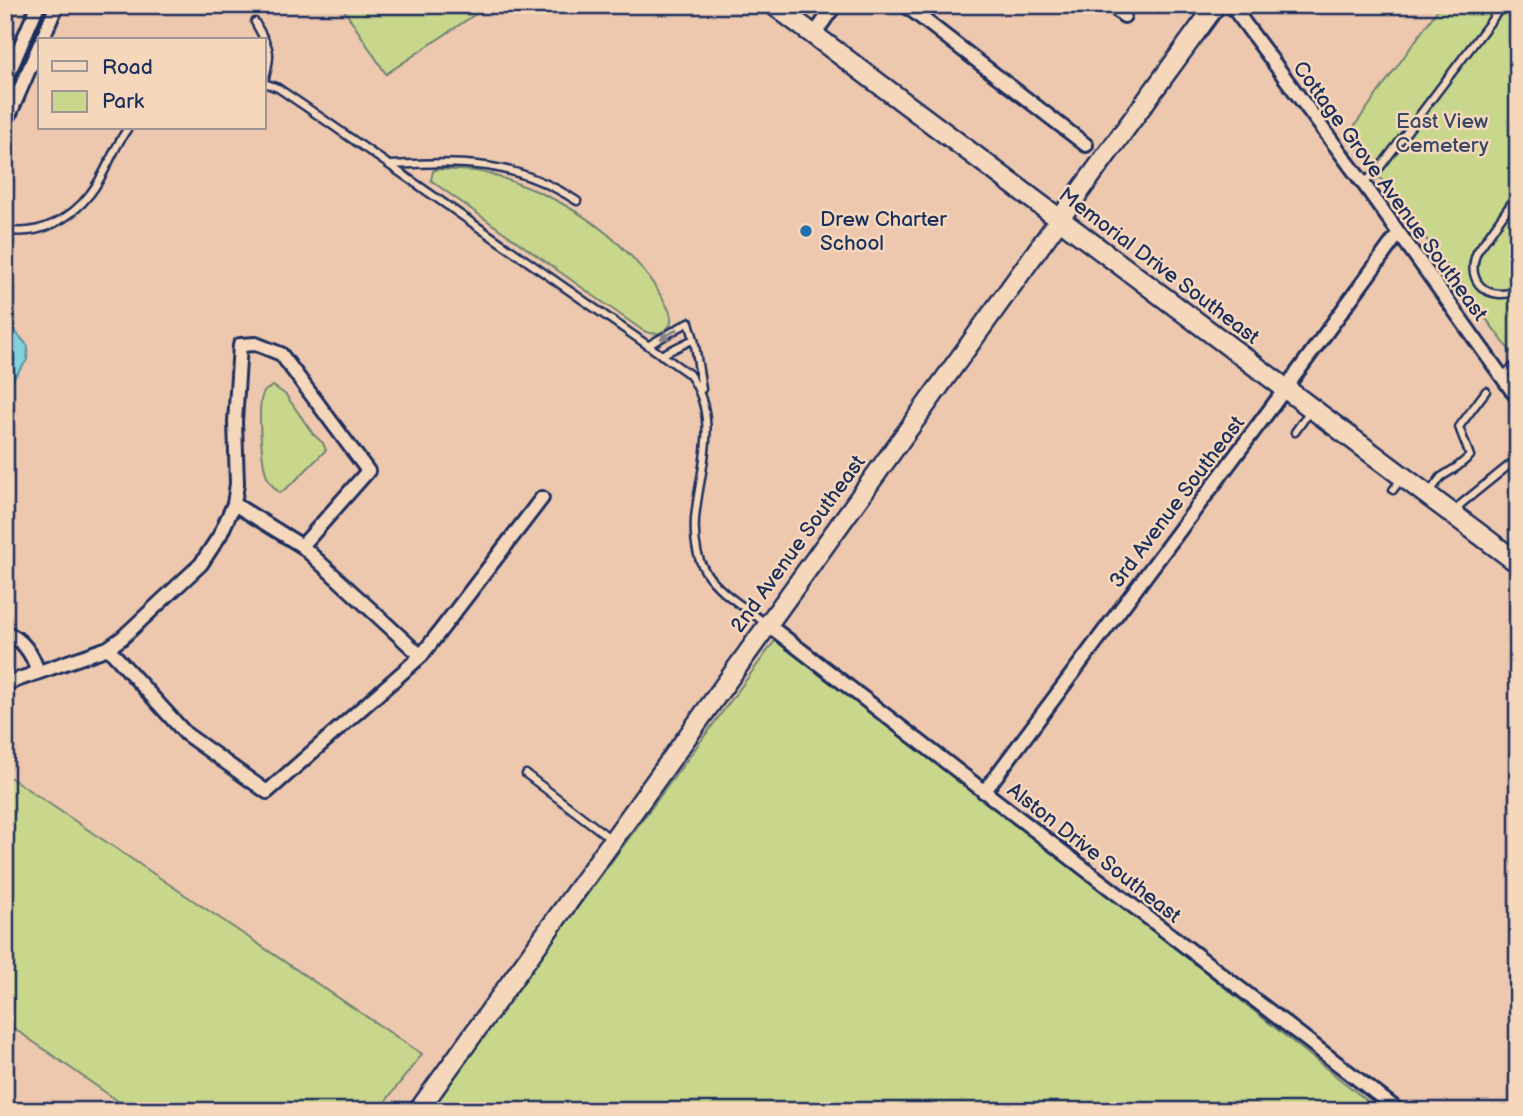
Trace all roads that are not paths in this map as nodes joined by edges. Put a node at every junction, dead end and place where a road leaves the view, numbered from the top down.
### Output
1 (38, 5) edge
2 (57, 5) edge
3 (774, 5) edge
4 (835, 5) edge
5 (905, 5) edge
6 (1111, 5) edge
7 (1216, 5) edge
8 (1231, 5) edge
9 (1503, 5) edge
10 (919, 10) edge
11 (1124, 16) dead end
12 (255, 22) dead end
13 (813, 36) junction
14 (43, 38) edge
15 (264, 38) edge
16 (266, 42) edge
17 (38, 49) edge
18 (266, 75) edge
19 (5, 82) edge
20 (266, 83) edge
21 (5, 125) edge
22 (127, 130) edge
23 (1086, 145) dead end
24 (390, 165) junction
25 (1363, 183) junction
26 (1518, 194) edge
27 (577, 201) dead end
28 (1059, 220) junction
29 (5, 230) edge
30 (1399, 233) junction
31 (1518, 290) edge
32 (694, 339) junction
33 (649, 345) junction
34 (661, 355) junction
35 (1518, 363) edge
36 (1502, 376) junction
37 (1285, 388) junction
38 (1486, 391) dead end
39 (703, 398) junction
40 (1518, 399) edge
41 (1312, 408) junction
42 (1295, 432) dead end
43 (1518, 458) edge
44 (1427, 495) junction
45 (542, 498) dead end
46 (234, 504) junction
47 (1454, 514) junction
48 (302, 546) junction
49 (1518, 563) edge
50 (767, 624) junction
51 (5, 632) edge
52 (107, 648) junction
53 (421, 656) junction
54 (38, 672) junction
55 (5, 684) edge
56 (526, 774) dead end
57 (984, 792) junction
58 (612, 840) junction
59 (418, 1111) edge
60 (1399, 1111) edge

1 - 19 street
2 - 14 street
3 - 13 main road, Memorial Drive Southeast
4 - 13 street
5 - 10 street
6 - 11 street
7 - 28 street, 2nd Avenue Southeast
8 - 25 street, Cottage Grove Avenue Southeast
9 - 25 lane
10 - 23 street
12 - 15 lane
13 - 28 main road, Memorial Drive Southeast
16 - 18 lane
17 - 21 street
20 - 24 lane
22 - 29 lane
24 - 27 lane
24 - 33 lane
25 - 30 street, Cottage Grove Avenue Southeast
26 - 31 lane
28 - 37 main road, Memorial Drive Southeast
28 - 50 street, 2nd Avenue Southeast
30 - 36 street, Cottage Grove Avenue Southeast
30 - 37 street, 3rd Avenue Southeast
32 -> 33 lane
32 - 34 lane
32 - 39 lane
33 - 34 lane
34 - 39 lane
35 - 36 lane
36 - 40 street, Cottage Grove Avenue Southeast
37 - 41 main road, Memorial Drive Southeast
37 - 57 street, 3rd Avenue Southeast
38 - 44 lane
39 - 50 lane
41 - 42 lane
41 - 44 main road, Memorial Drive Southeast
43 - 47 lane
44 - 47 main road, Memorial Drive Southeast
45 - 53 street
46 - 48 street
46 - 48 street
46 - 52 street
47 - 49 main road, Memorial Drive Southeast
48 - 53 street
50 - 57 street, Alston Drive Southeast
50 - 58 street, 2nd Avenue Southeast
51 - 54 street
52 - 53 street
52 - 54 street
54 - 55 street
56 - 58 lane
57 - 60 street, Alston Drive Southeast
58 - 59 street, 2nd Avenue Southeast

